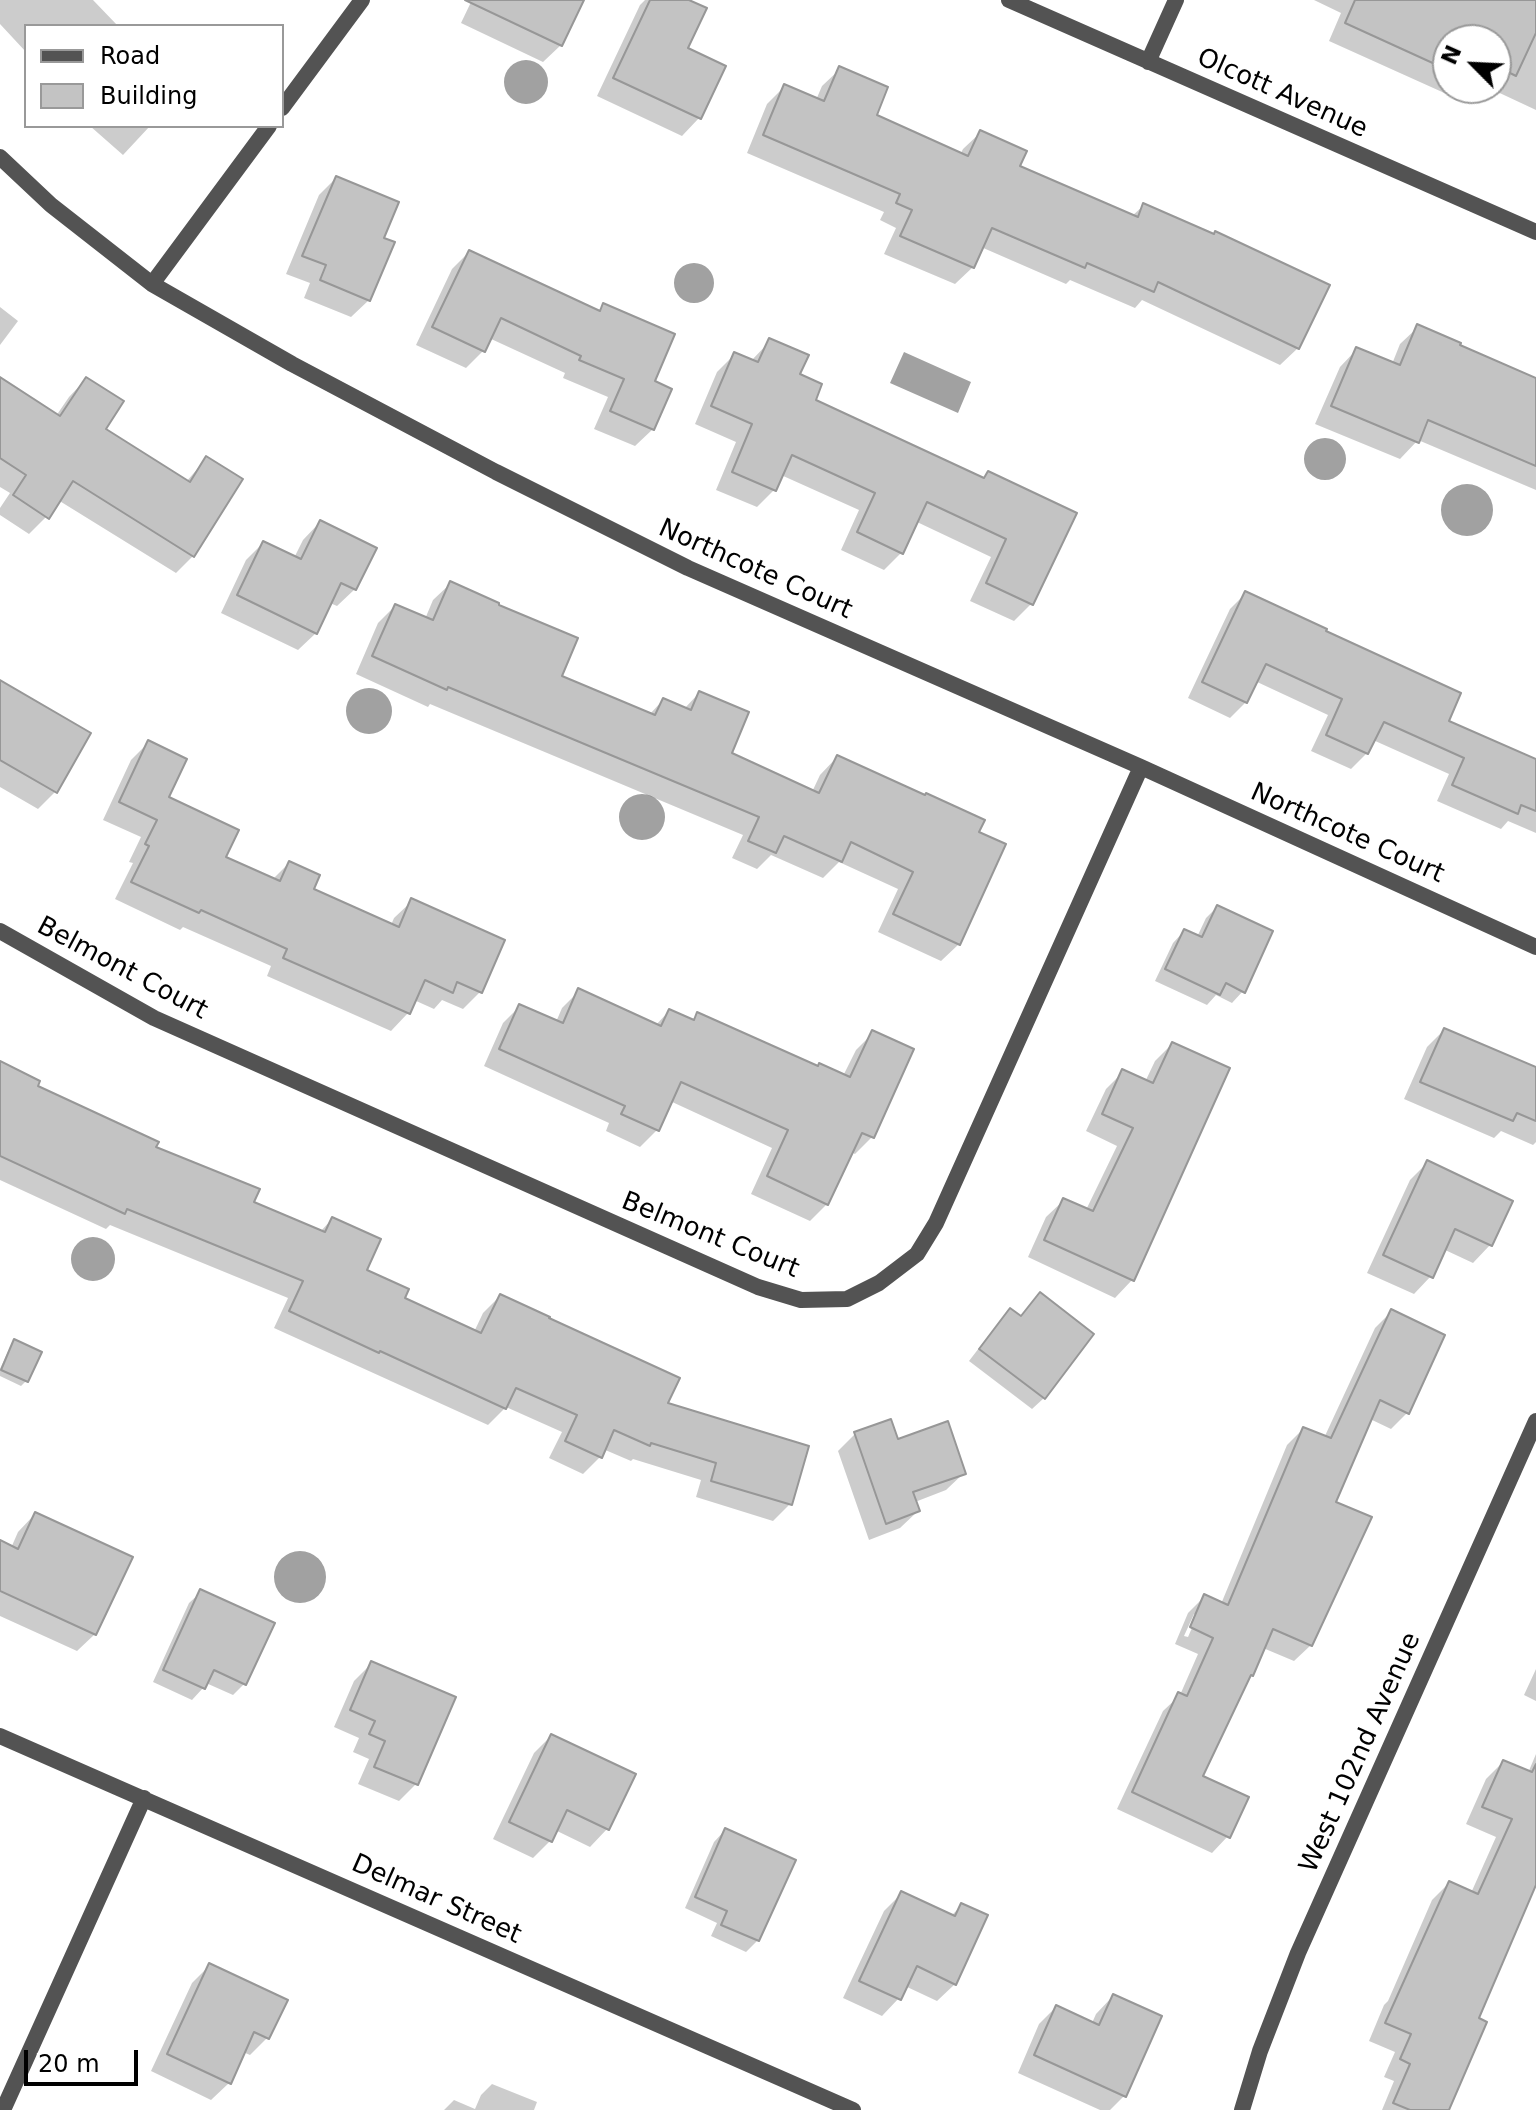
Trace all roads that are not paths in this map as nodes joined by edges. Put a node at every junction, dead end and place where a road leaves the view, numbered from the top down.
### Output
1 (362, 0) edge
2 (1009, 0) edge
3 (1176, 0) edge
4 (1148, 62) junction
5 (284, 105) edge
6 (268, 128) edge
7 (0, 157) edge
8 (1536, 232) edge
9 (152, 284) junction
10 (1141, 767) junction
11 (0, 931) edge
12 (1536, 947) edge
13 (1536, 1421) edge
14 (0, 1736) edge
15 (144, 1798) junction
16 (3, 2110) edge
17 (853, 2110) edge
18 (1242, 2110) edge

1 - 5 street
2 - 4 street, Olcott Avenue
3 - 4 street
4 - 8 street, Olcott Avenue
6 - 9 street
7 - 9 street, Northcote Court
9 - 10 street, Northcote Court
10 - 11 street, Belmont Court
10 - 12 street, Northcote Court
13 - 18 street, West 102nd Avenue
14 - 15 street, Delmar Street
15 - 16 street
15 - 17 street, Delmar Street

